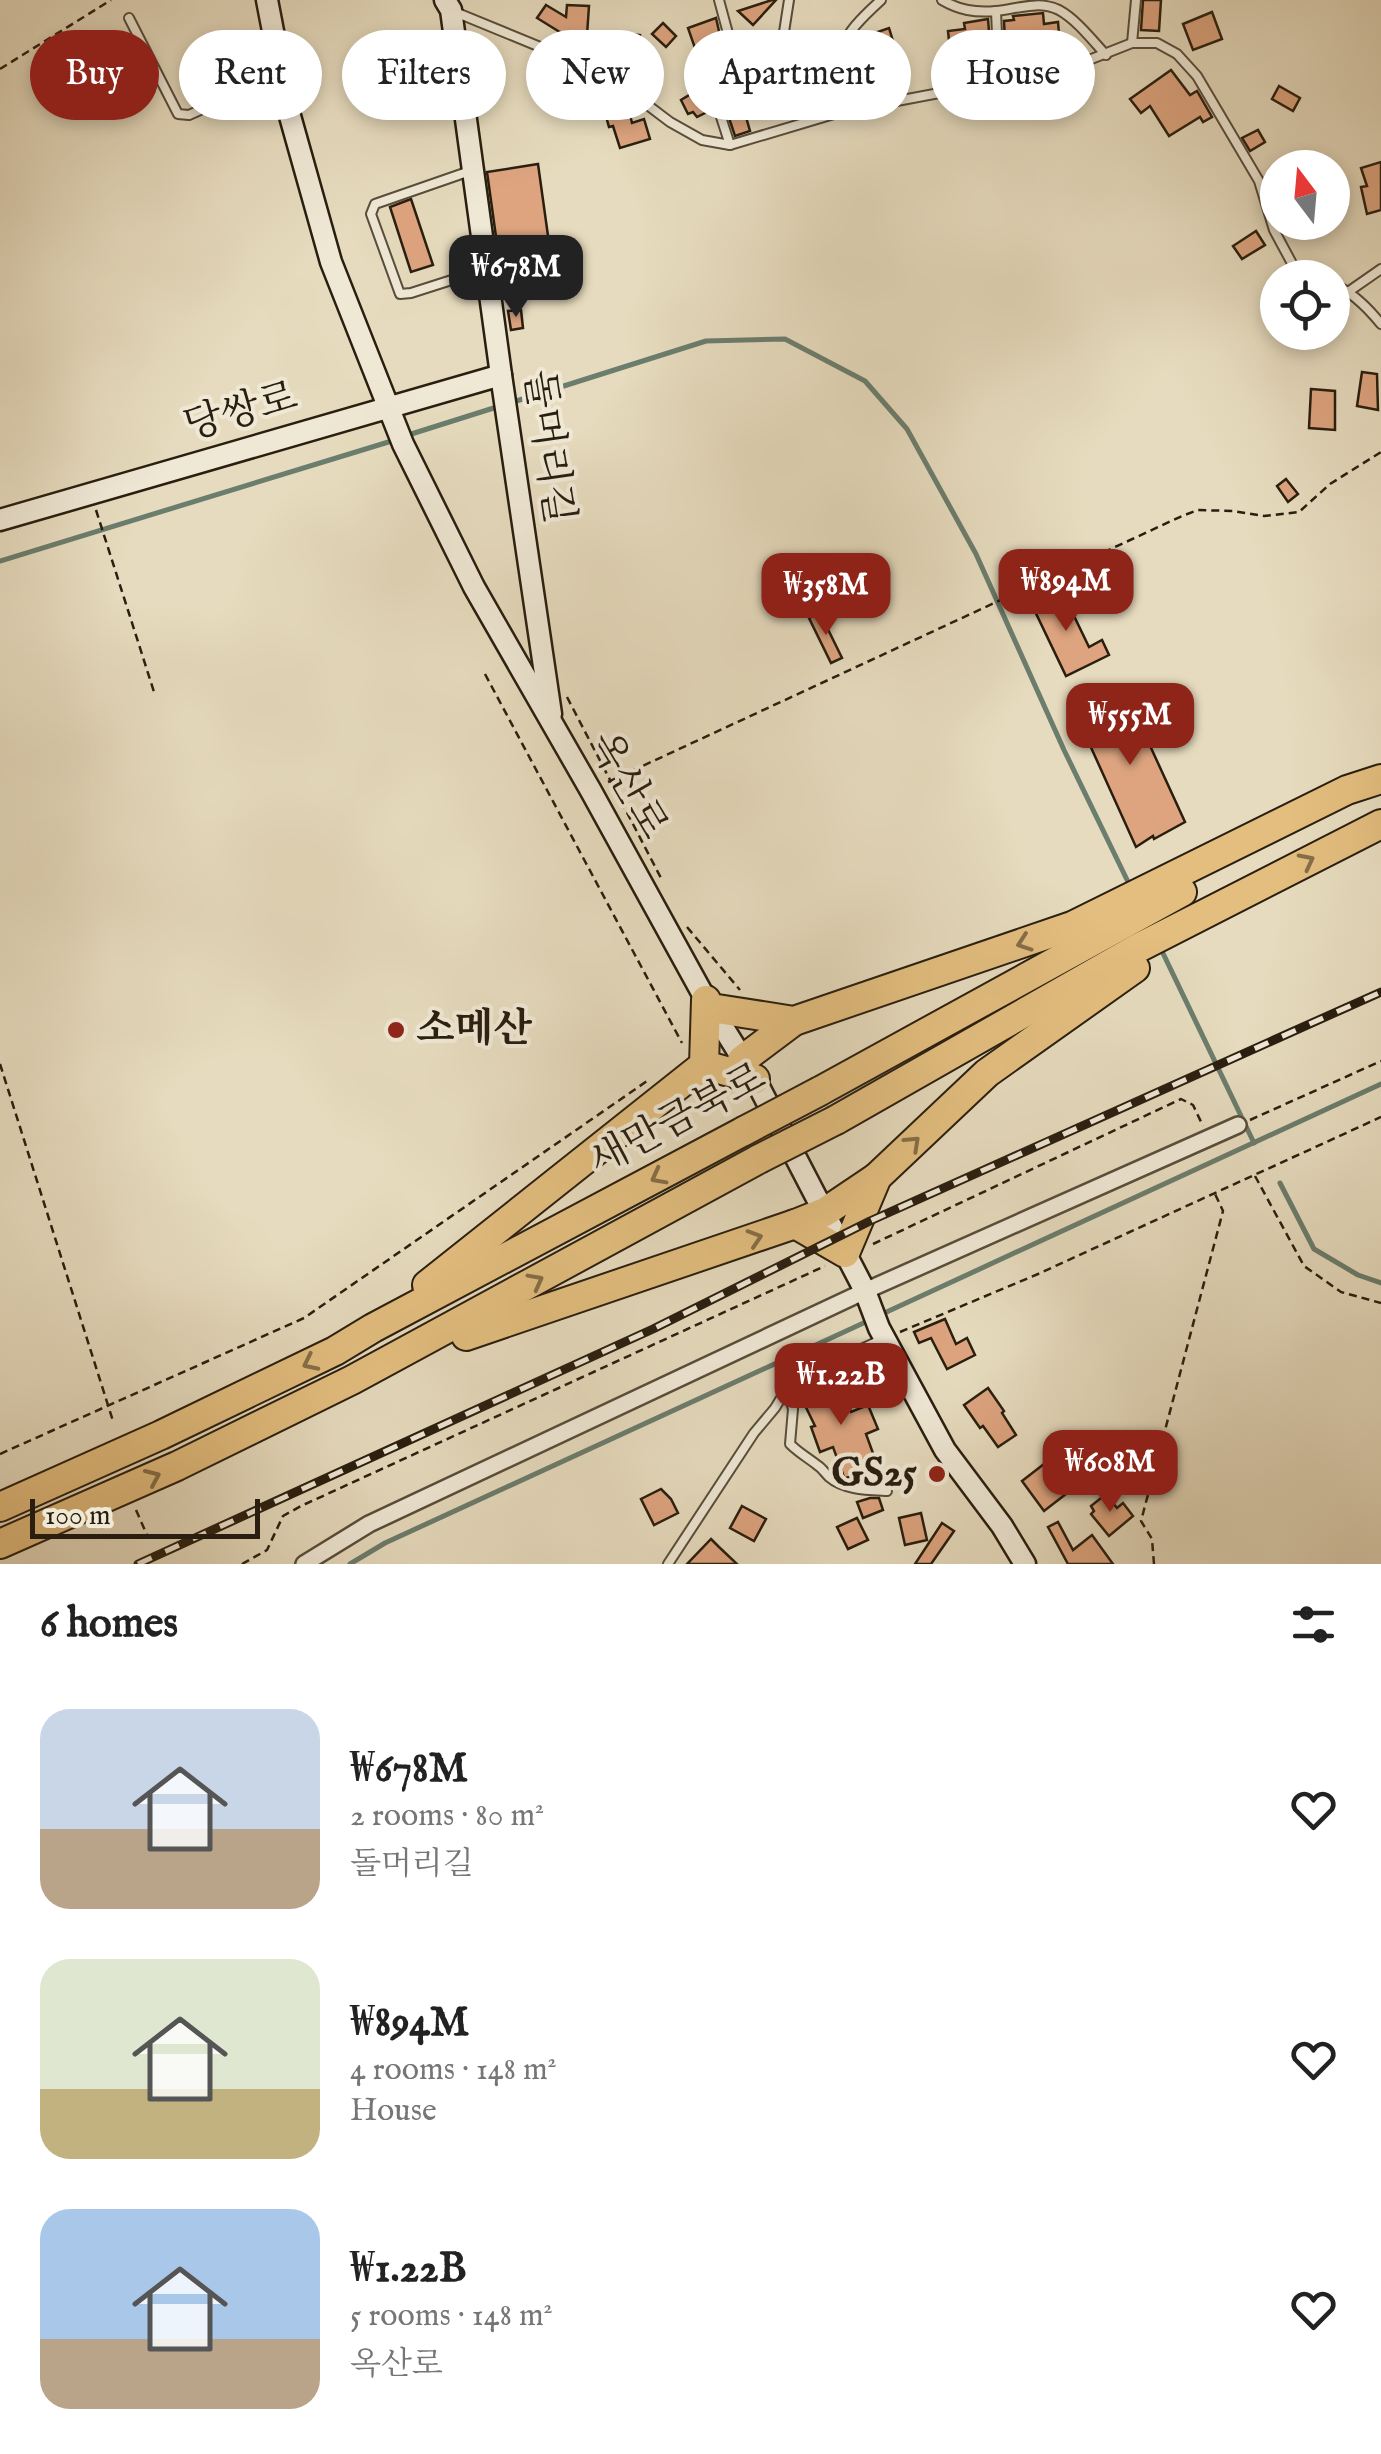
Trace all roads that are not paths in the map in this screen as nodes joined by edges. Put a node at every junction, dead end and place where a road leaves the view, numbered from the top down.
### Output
1 (267, 0) edge
2 (719, 0) edge
3 (789, 0) edge
4 (881, 0) edge
5 (942, 0) edge
6 (1136, 0) edge
7 (1024, 3) edge
8 (448, 5) edge
9 (996, 11) junction
10 (129, 18) dead end
11 (273, 30) edge
12 (727, 30) edge
13 (784, 30) edge
14 (853, 30) edge
15 (997, 30) edge
16 (1132, 43) junction
17 (1106, 54) junction
18 (1095, 58) edge
19 (179, 114) edge
20 (291, 120) edge
21 (722, 120) edge
22 (815, 120) edge
23 (730, 146) junction
24 (472, 171) junction
25 (1290, 260) edge
26 (486, 269) junction
27 (1381, 269) edge
28 (1350, 291) edge
29 (1350, 294) edge
30 (1381, 324) edge
31 (501, 374) junction
32 (390, 414) junction
33 (0, 520) edge
34 (553, 726) junction
35 (1381, 781) edge
36 (1381, 824) edge
37 (1131, 934) junction
38 (709, 1004) junction
39 (794, 1021) junction
40 (700, 1067) junction
41 (748, 1070) junction
42 (1244, 1122) road end
43 (876, 1177) junction
44 (824, 1212) junction
45 (795, 1224) junction
46 (846, 1255) junction
47 (867, 1294) junction
48 (373, 1328) junction
49 (882, 1333) junction
50 (787, 1388) junction
51 (242, 1434) junction
52 (887, 1491) dead end
53 (0, 1507) edge
54 (0, 1544) edge
55 (304, 1564) edge
56 (668, 1564) edge
57 (1025, 1564) edge

1 - 11 main road, 옥산로
2 - 12 lane
3 - 13 lane
4 - 14 lane
5 - 9 lane
6 - 16 lane
7 - 9 lane
7 - 17 lane
8 - 23 lane
8 - 24 main road, 돌머리길
9 - 15 lane
10 - 19 lane
16 - 17 lane
16 - 25 lane
17 - 18 lane
20 - 32 main road, 옥산로
21 - 23 lane
22 - 23 lane
24 - 26 main road, 돌머리길
24 - 26 lane
26 - 31 main road, 돌머리길
27 - 28 lane
29 - 30 lane
31 - 32 main road, 당쌍로
31 - 34 main road, 돌머리길
32 - 33 main road, 당쌍로
32 - 34 main road, 옥산로
34 - 38 main road, 옥산로
35 - 37 highway
37 -> 36 highway
37 -> 39 highway
43 -> 37 highway
37 -> 48 highway, 새만금북로, bridge
51 -> 37 highway, 새만금북로, bridge
38 - 39 highway
38 - 40 highway
38 - 41 main road, 옥산로
39 - 41 highway
40 - 41 highway
40 - 48 highway
41 - 44 main road, 옥산로
42 - 47 street
43 - 44 highway
43 - 46 highway
44 - 45 highway
44 - 46 main road, 옥산로
45 - 46 highway
51 -> 45 highway
46 - 47 main road, 옥산로
47 - 49 main road, 옥산로
47 - 55 street
48 -> 53 highway, 새만금북로
49 - 50 lane
49 - 57 main road, 옥산로
50 - 52 lane
50 - 56 lane
54 -> 51 highway, 새만금북로

